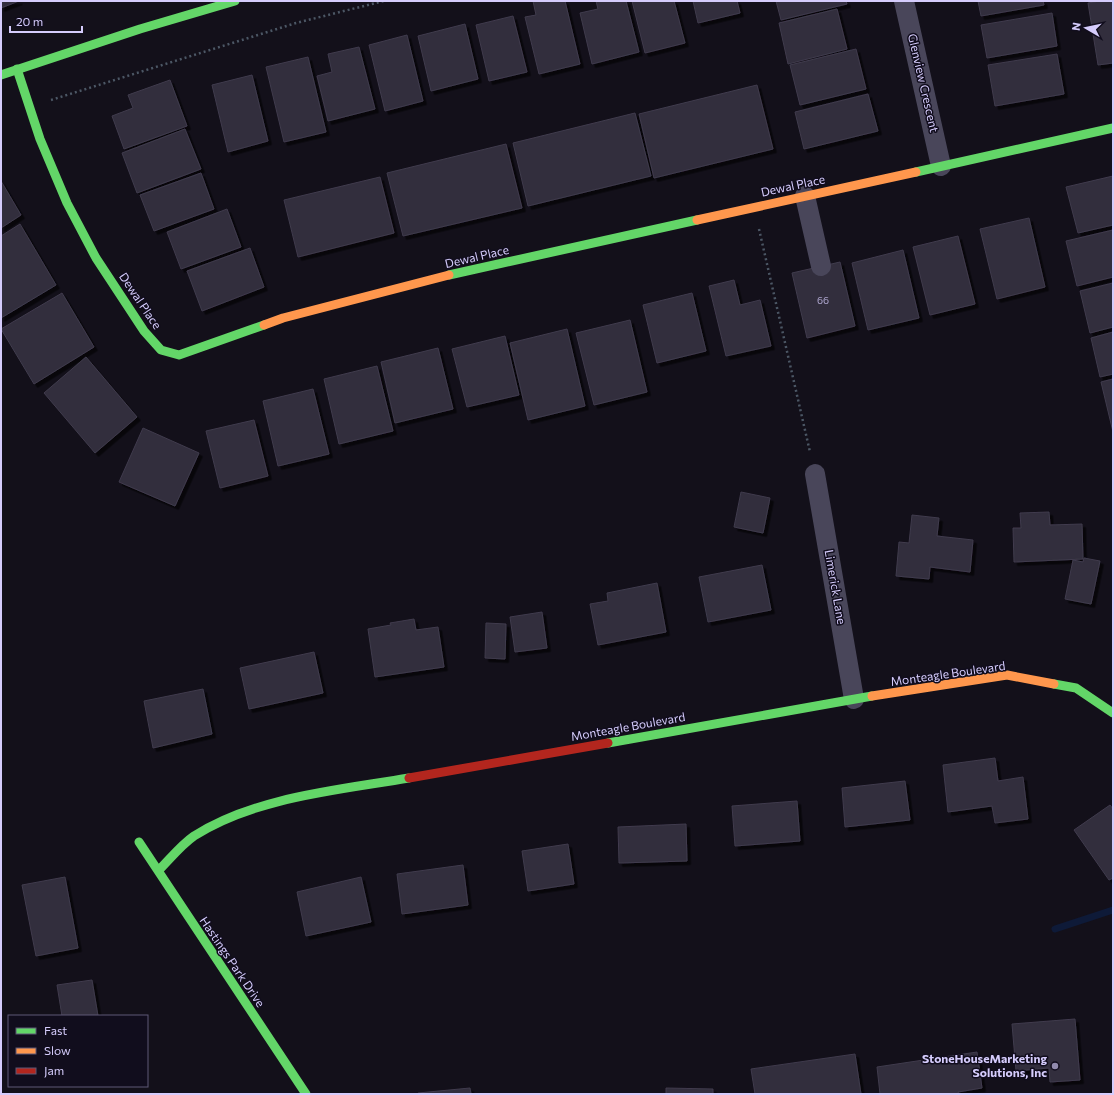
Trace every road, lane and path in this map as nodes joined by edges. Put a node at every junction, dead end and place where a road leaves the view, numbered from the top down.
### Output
1 (235, 1) edge
2 (384, 1) edge
3 (904, 1) edge
4 (17, 69) junction
5 (1, 75) edge
6 (30, 107) junction
7 (1113, 128) edge
8 (941, 166) junction
9 (805, 196) junction
10 (754, 207) junction
11 (821, 266) dead end
12 (815, 474) joint
13 (854, 699) junction
14 (1113, 713) edge
15 (139, 842) dead end
16 (160, 870) junction
17 (306, 1094) edge

1 - 4 street
2 - 6 path
3 - 8 street, Glenview Crescent
4 - 5 street
4 - 6 street, Dewal Place
6 - 10 street, Dewal Place
7 - 8 street, Dewal Place
8 - 9 street, Dewal Place
9 - 10 street, Dewal Place
9 - 11 street
10 - 12 path
12 - 13 street, Limerick Lane
13 - 14 street, Monteagle Boulevard
13 - 16 street, Monteagle Boulevard
15 - 16 street, Hastings Park Drive
16 - 17 street, Hastings Park Drive

